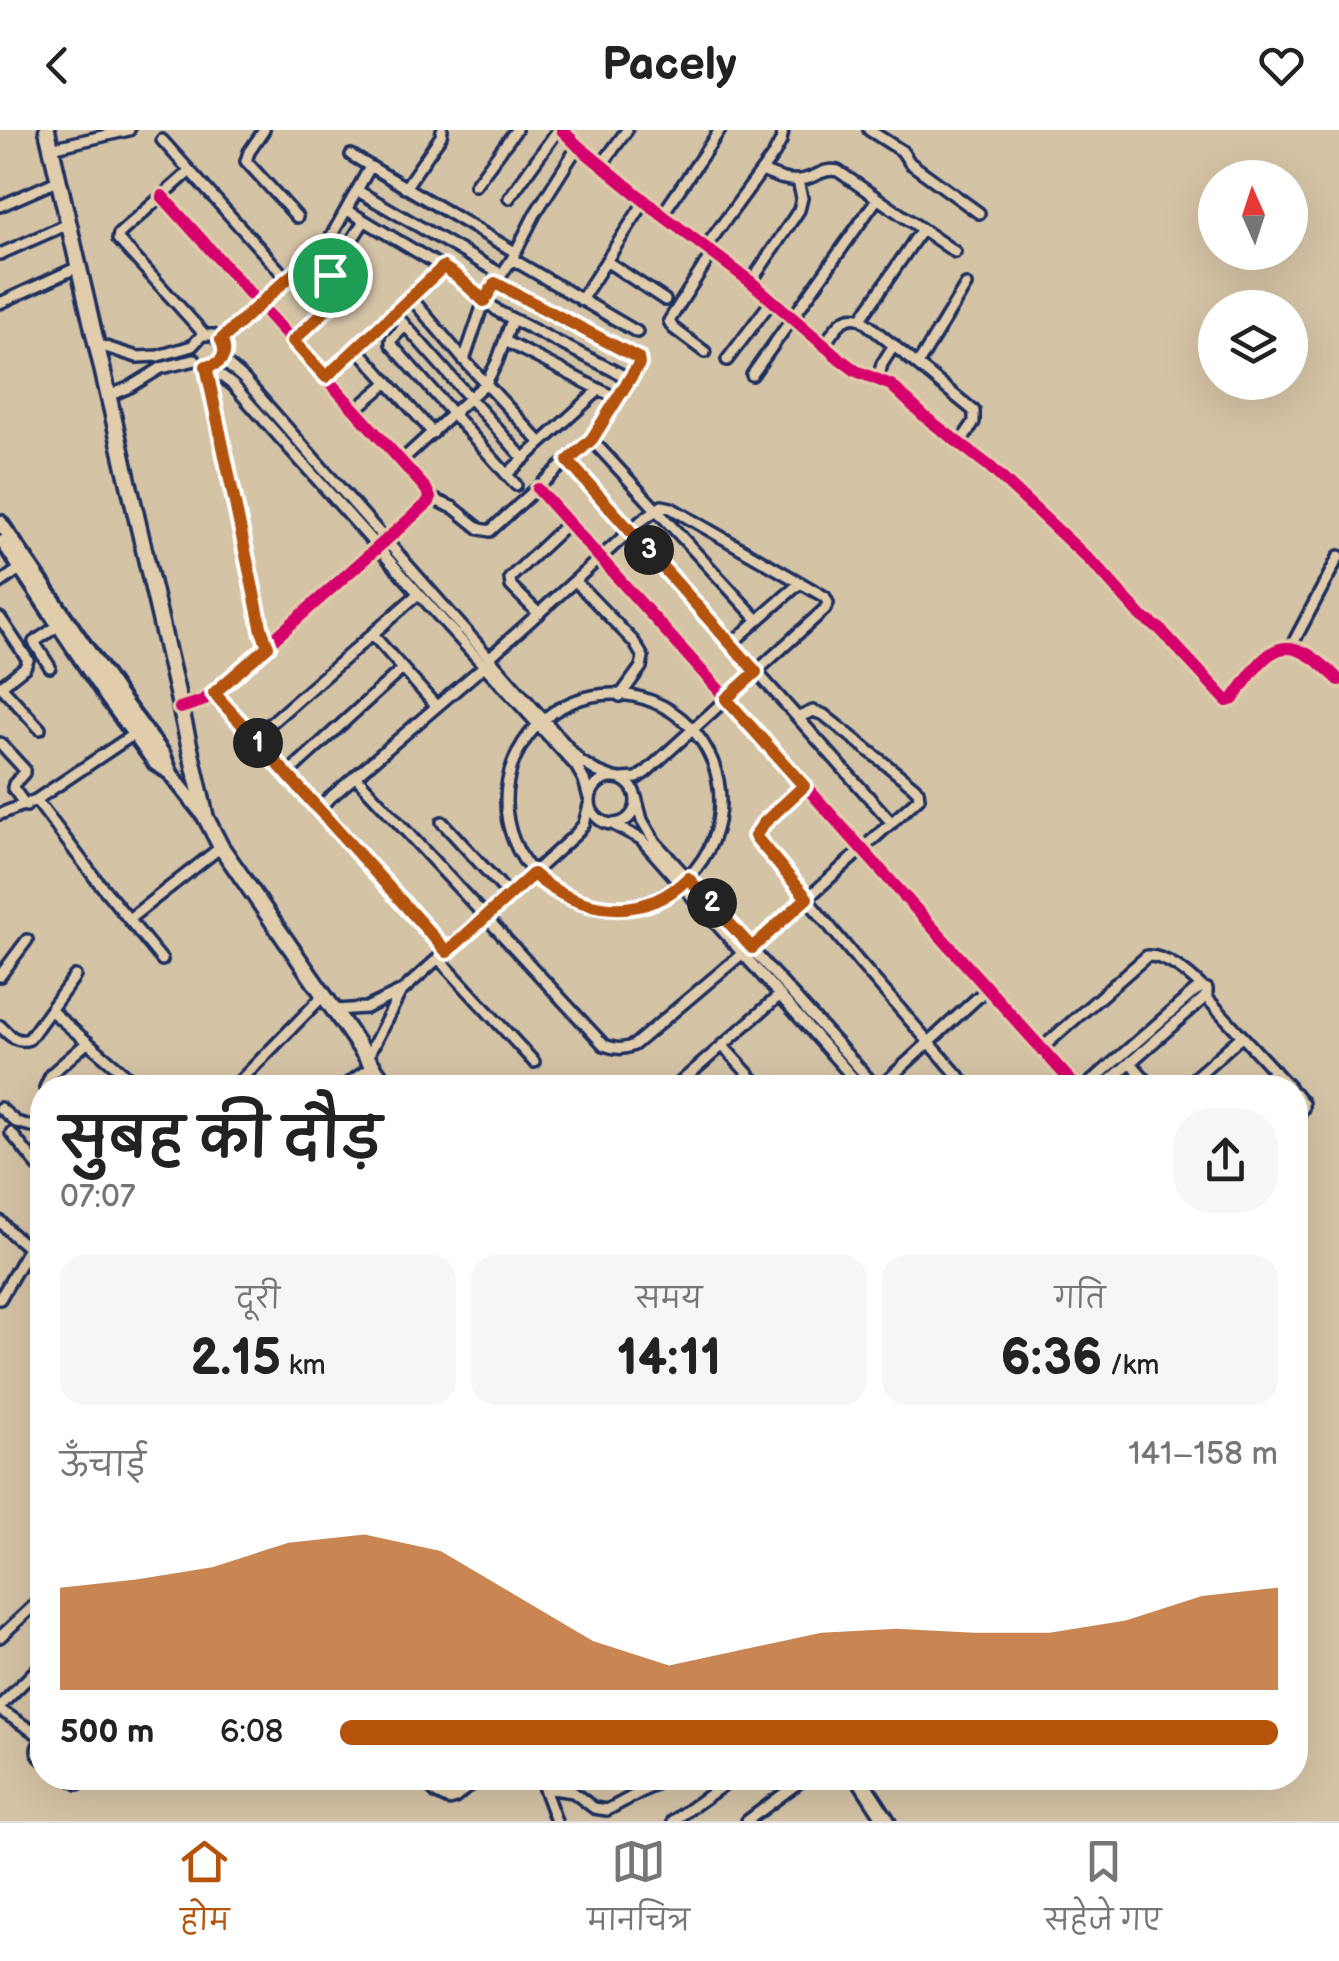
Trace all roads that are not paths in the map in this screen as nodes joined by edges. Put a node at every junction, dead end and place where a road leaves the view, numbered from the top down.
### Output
1 (47, 130) edge
2 (128, 130) edge
3 (264, 130) edge
4 (442, 130) edge
5 (516, 130) edge
6 (560, 130) edge
7 (628, 130) edge
8 (720, 130) edge
9 (783, 130) edge
10 (869, 130) edge
11 (162, 140) dead end
12 (578, 146) junction
13 (51, 148) junction
14 (350, 155) dead end
15 (602, 166) junction
16 (370, 167) junction
17 (190, 171) junction
18 (762, 171) junction
19 (58, 180) junction
20 (798, 180) junction
21 (475, 185) dead end
22 (406, 188) junction
23 (358, 191) junction
24 (162, 196) junction
25 (509, 198) dead end
26 (877, 199) junction
27 (645, 201) junction
28 (0, 206) edge
29 (347, 210) junction
30 (978, 213) dead end
31 (296, 216) dead end
32 (662, 216) junction
33 (364, 221) junction
34 (68, 224) junction
35 (922, 229) junction
36 (708, 251) junction
37 (954, 252) dead end
38 (0, 254) edge
39 (514, 256) junction
40 (606, 260) junction
41 (308, 263) junction
42 (443, 267) junction
43 (78, 268) junction
44 (330, 275) junction
45 (287, 279) junction
46 (498, 279) junction
47 (752, 282) junction
48 (966, 285) dead end
49 (412, 298) junction
50 (580, 300) junction
51 (666, 300) dead end
52 (773, 300) junction
53 (484, 301) junction
54 (0, 303) edge
55 (259, 304) junction
56 (394, 314) junction
57 (794, 318) junction
58 (862, 319) junction
59 (512, 320) junction
60 (406, 326) junction
61 (637, 332) dead end
62 (204, 334) junction
63 (221, 340) junction
64 (293, 341) junction
65 (505, 341) junction
66 (96, 344) junction
67 (894, 345) junction
68 (192, 346) junction
69 (824, 346) junction
70 (357, 348) junction
71 (705, 352) dead end
72 (137, 356) junction
73 (196, 360) junction
74 (222, 360) junction
75 (464, 360) junction
76 (726, 360) dead end
77 (918, 364) junction
78 (207, 366) junction
79 (752, 375) dead end
80 (326, 377) junction
81 (878, 378) junction
82 (630, 379) junction
83 (141, 380) junction
84 (388, 382) junction
85 (486, 384) junction
86 (599, 390) junction
87 (108, 396) junction
88 (471, 399) junction
89 (618, 399) junction
90 (355, 410) junction
91 (454, 414) junction
92 (433, 433) junction
93 (592, 439) junction
94 (960, 443) junction
95 (541, 444) junction
96 (524, 459) junction
97 (401, 461) junction
98 (568, 461) junction
99 (507, 474) junction
100 (516, 485) dead end
101 (538, 489) junction
102 (430, 498) junction
103 (656, 509) junction
104 (0, 522) edge
105 (568, 523) junction
106 (631, 530) junction
107 (0, 536) edge
108 (387, 540) junction
109 (378, 548) junction
110 (1339, 556) edge
111 (600, 558) junction
112 (21, 568) junction
113 (575, 581) junction
114 (0, 582) edge
115 (800, 582) junction
116 (418, 594) junction
117 (538, 614) junction
118 (758, 620) junction
119 (1, 622) edge
120 (59, 625) junction
121 (372, 634) junction
122 (731, 644) junction
123 (268, 646) junction
124 (1290, 647) junction
125 (487, 661) junction
126 (50, 667) dead end
127 (402, 668) junction
128 (756, 672) junction
129 (1339, 680) edge
130 (0, 686) edge
131 (214, 693) junction
132 (620, 696) junction
133 (726, 699) junction
134 (436, 706) junction
135 (180, 708) junction
136 (799, 716) junction
137 (540, 721) junction
138 (40, 730) dead end
139 (693, 730) junction
140 (134, 734) junction
141 (254, 738) junction
142 (2, 749) edge
143 (646, 772) junction
144 (171, 774) junction
145 (287, 774) junction
146 (356, 776) junction
147 (618, 778) junction
148 (804, 786) junction
149 (635, 793) junction
150 (589, 802) junction
151 (31, 803) junction
152 (317, 808) junction
153 (0, 814) edge
154 (206, 818) junction
155 (442, 822) dead end
156 (892, 823) junction
157 (611, 824) junction
158 (575, 835) junction
159 (221, 846) junction
160 (861, 850) junction
161 (533, 874) junction
162 (685, 881) junction
163 (510, 896) junction
164 (807, 898) junction
165 (486, 917) junction
166 (129, 919) junction
167 (27, 940) dead end
168 (748, 951) junction
169 (443, 955) junction
170 (162, 960) dead end
171 (0, 976) edge
172 (75, 976) dead end
173 (988, 988) junction
174 (402, 990) junction
175 (1204, 992) junction
176 (324, 995) junction
177 (780, 995) junction
178 (370, 1006) junction
179 (50, 1010) junction
180 (334, 1010) junction
181 (385, 1021) junction
182 (0, 1026) edge
183 (1242, 1036) junction
184 (88, 1042) junction
185 (929, 1042) junction
186 (722, 1045) junction
187 (1042, 1048) junction
188 (370, 1062) junction
189 (534, 1062) dead end
190 (1130, 1062) junction
191 (1275, 1072) junction
192 (51, 1075) edge
193 (126, 1075) edge
194 (245, 1075) edge
195 (356, 1075) edge
196 (379, 1075) edge
197 (689, 1075) edge
198 (748, 1075) edge
199 (851, 1075) edge
200 (866, 1075) edge
201 (892, 1075) edge
202 (958, 1075) edge
203 (1068, 1075) edge
204 (1097, 1075) edge
205 (1116, 1075) edge
206 (1142, 1075) edge
207 (1198, 1075) edge
208 (1271, 1075) edge
209 (1278, 1075) edge
210 (0, 1108) edge
211 (16, 1122) junction
212 (30, 1126) edge
213 (10, 1134) junction
214 (0, 1140) edge
215 (30, 1157) edge
216 (0, 1221) edge
217 (29, 1248) joint
218 (0, 1299) edge
219 (30, 1609) edge
220 (0, 1637) edge
221 (30, 1677) edge
222 (0, 1708) edge
223 (30, 1729) edge
224 (433, 1790) edge
225 (464, 1790) edge
226 (545, 1790) edge
227 (566, 1790) edge
228 (644, 1790) edge
229 (716, 1790) edge
230 (789, 1790) edge
231 (866, 1790) edge
232 (556, 1821) edge
233 (673, 1821) edge
234 (747, 1821) edge
235 (887, 1821) edge

1 - 13 main road
2 - 13 street
3 - 31 street
4 - 22 street
5 - 21 street
6 - 12 street
6 - 25 street
7 - 15 street
8 - 32 street
9 - 18 street
10 - 30 street
11 - 17 street
12 - 15 street
12 - 39 street
13 - 19 main road
14 - 16 street
15 - 27 street
16 - 22 street
16 - 23 street
17 - 24 street
17 - 45 street
18 - 20 street
18 - 36 street
19 - 28 street
19 - 34 main road
20 - 26 street
20 - 47 street
22 - 39 street
23 - 29 street
23 - 46 street
24 - 55 street
24 - 62 street
26 - 35 street
26 - 57 street
27 - 32 street
27 - 40 street
29 - 33 street
29 - 41 street
32 - 36 street
33 - 42 street
33 - 44 street
34 - 38 street
34 - 43 main road
35 - 37 street
35 - 58 street
36 - 47 street
36 - 71 street
39 - 46 street
39 - 50 street
40 - 50 street
40 - 51 street
41 - 44 street
41 - 45 street
42 - 49 street
42 - 53 street
43 - 54 street
43 - 66 main road
44 - 64 street
45 - 55 street
46 - 53 street
46 - 82 street
47 - 52 street
48 - 77 street
49 - 56 street
49 - 75 street
50 - 61 street
52 - 57 street
52 - 76 street
53 - 59 street
53 - 75 street
55 - 63 street
55 - 64 street
56 - 60 street
56 - 70 street
57 - 69 street
57 - 79 street
58 - 67 street
58 - 69 street
59 - 65 street
59 - 82 street
60 - 88 street
60 - 91 street
62 - 63 street
62 - 68 street
63 - 74 street
64 - 80 street
65 - 85 street
65 - 86 street
66 - 72 street
66 - 87 main road
67 - 77 street
67 - 81 street
68 - 72 street
68 - 73 street
69 - 81 street
70 - 80 street
70 - 84 street
72 - 83 street
73 - 78 street
73 - 83 street
74 - 78 street
74 - 108 street
75 - 85 street
77 - 94 street
78 - 109 street
78 - 123 street
80 - 90 street
81 - 94 street
82 - 89 street
83 - 87 street
84 - 90 street
84 - 92 street
85 - 88 street
85 - 95 street
86 - 89 street
86 - 95 street
87 - 135 main road
88 - 91 street
88 - 96 street
89 - 93 street
90 - 97 street
91 - 92 street
91 - 99 street
92 - 97 street
93 - 98 street
93 - 103 street
94 - 124 street
95 - 96 street
96 - 99 street
97 - 102 street
98 - 101 street
98 - 106 street
99 - 100 street
101 - 102 street
101 - 105 street
102 - 108 street
103 - 106 street
103 - 115 street
103 - 118 street
104 - 144 street
105 - 111 street
105 - 117 street
106 - 111 street
106 - 122 street
107 - 112 street
108 - 109 street
108 - 125 street
109 - 116 street
109 - 123 street
110 - 124 street
111 - 113 street
111 - 133 street
112 - 114 street
112 - 120 street
113 - 117 street
113 - 132 street
115 - 118 street
115 - 128 street
116 - 121 street
116 - 125 street
117 - 125 street
118 - 122 street
119 - 130 street
120 - 126 street
120 - 140 street
121 - 127 street
121 - 141 street
122 - 128 street
123 - 131 street
124 - 129 street
125 - 134 street
125 - 137 street
127 - 134 street
127 - 145 street
128 - 133 street
128 - 136 street
130 - 138 street
131 - 135 street
131 - 141 street
132 - 137 street
132 - 139 street
133 - 139 street
133 - 148 street
134 - 146 street
135 - 154 main road
136 - 156 street
136 - 156 street
137 - 147 street
137 - 150 street
137 - 161 street
139 - 143 street
139 - 162 street
140 - 144 street
140 - 151 street
141 - 145 street
142 - 151 street
143 - 147 street
143 - 149 street
144 - 154 street
145 - 152 street
146 - 152 street
146 - 165 street
147 - 149 street
147 - 150 street
148 - 160 street
148 - 164 street
149 - 157 street
149 - 162 street
150 - 157 street
150 - 158 street
151 - 153 street
151 - 166 street
152 - 169 street
154 - 159 main road
155 - 163 street
156 - 160 street
157 - 158 street
157 - 162 street
158 - 161 street
159 - 166 street
159 - 176 main road
160 - 164 street
160 - 173 street
161 - 162 street
161 - 163 street
162 - 168 street
163 - 165 street
164 - 168 street
164 - 185 street
165 - 168 street
165 - 169 street
166 - 170 street
167 - 171 street
168 - 177 street
168 - 200 street
169 - 174 street
169 - 189 street
172 - 179 street
173 - 185 street
173 - 187 street
174 - 178 street
174 - 181 street
175 - 183 street
175 - 187 street
175 - 190 street
175 - 204 street
176 - 180 main road
176 - 194 street
177 - 186 street
177 - 199 street
178 - 180 street
178 - 181 street
179 - 182 street
179 - 184 street
180 - 188 main road
181 - 188 street
183 - 191 street
183 - 207 street
184 - 192 street
184 - 193 street
185 - 201 street
185 - 202 street
186 - 197 street
186 - 198 street
187 - 203 street
188 - 195 street
188 - 196 main road
190 - 205 street
190 - 206 street
191 - 208 street
191 - 209 street
210 - 211 street
211 - 212 street
211 - 213 street
213 - 214 street
213 - 215 street
216 - 217 street
217 - 218 street
219 - 220 street
221 - 222 street
222 - 223 street
224 - 225 street
226 - 232 street
227 - 228 street
229 - 233 street
230 - 234 street
231 - 235 main road

